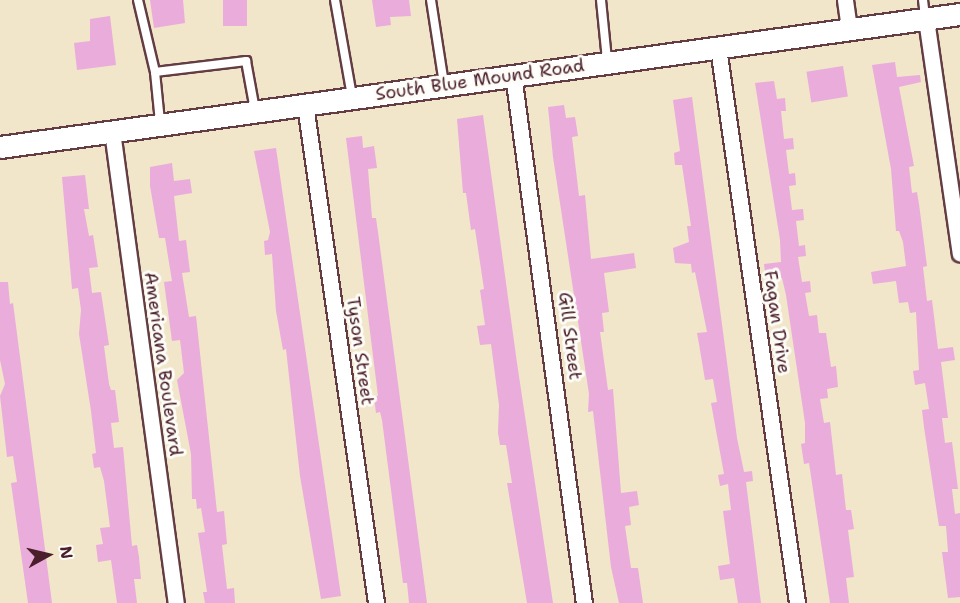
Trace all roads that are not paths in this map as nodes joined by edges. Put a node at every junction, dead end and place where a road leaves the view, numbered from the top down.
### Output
1 (138, 0) edge
2 (335, 0) edge
3 (431, 0) edge
4 (601, 0) edge
5 (845, 0) edge
6 (925, 9) edge
7 (960, 14) edge
8 (849, 29) junction
9 (718, 47) junction
10 (608, 62) junction
11 (155, 72) junction
12 (513, 74) junction
13 (444, 84) junction
14 (353, 97) junction
15 (304, 104) junction
16 (256, 111) junction
17 (161, 124) junction
18 (112, 131) junction
19 (0, 147) edge
20 (960, 254) edge
21 (176, 603) edge
22 (376, 603) edge
23 (584, 603) edge
24 (797, 603) edge

1 - 11 lane
2 - 14 lane
3 - 13 lane
4 - 10 lane
5 - 8 street
6 - 7 main road, South Blue Mound Road
6 - 8 main road, South Blue Mound Road
6 - 20 street
8 - 9 main road, South Blue Mound Road
9 - 10 main road, South Blue Mound Road
9 - 24 street, Fagan Drive
10 - 12 main road, South Blue Mound Road
11 - 16 lane
11 - 17 lane
12 - 13 main road, South Blue Mound Road
12 - 23 street, Gill Street
13 - 14 main road, South Blue Mound Road
14 - 15 main road, South Blue Mound Road
15 - 16 main road, South Blue Mound Road
15 - 22 street, Tyson Street
16 - 17 main road, South Blue Mound Road
17 - 18 main road, South Blue Mound Road
18 - 19 main road, South Blue Mound Road
18 - 21 street, Americana Boulevard

